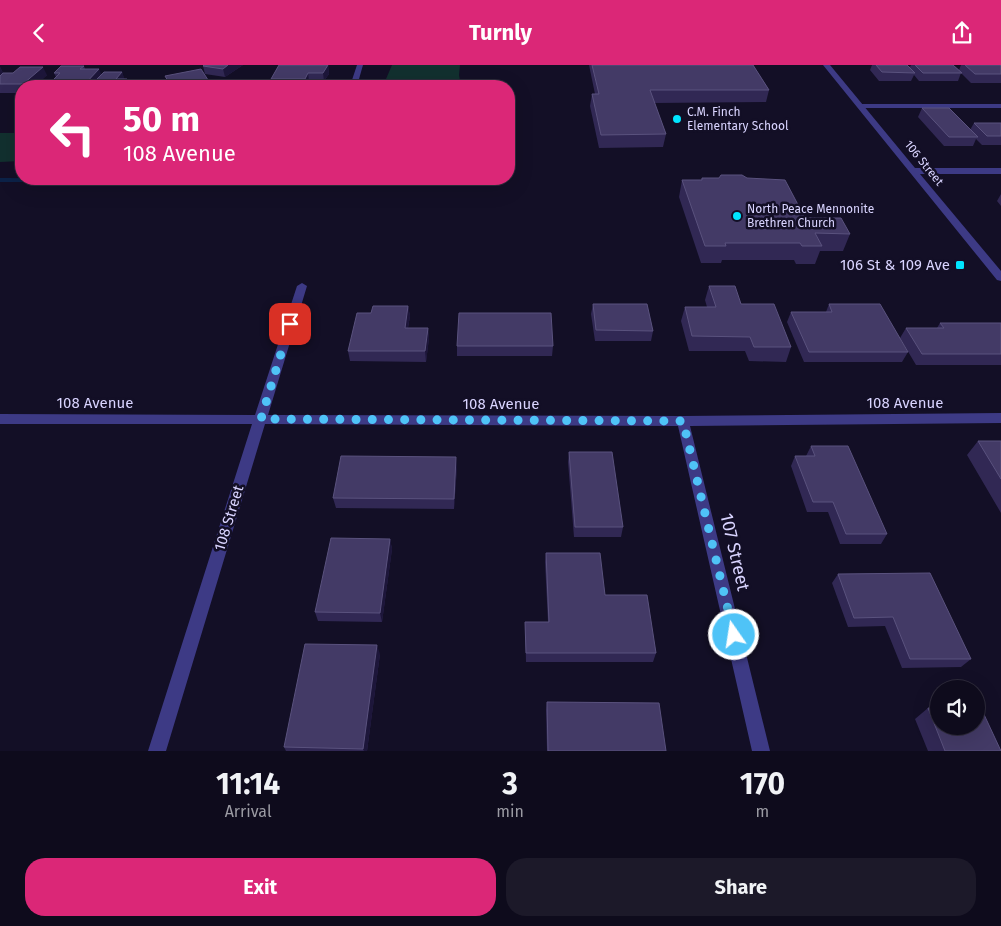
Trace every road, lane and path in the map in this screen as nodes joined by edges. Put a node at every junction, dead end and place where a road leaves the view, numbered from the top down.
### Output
1 (360, 65) edge
2 (826, 65) edge
3 (355, 80) edge
4 (861, 106) junction
5 (1001, 106) edge
6 (913, 171) junction
7 (1001, 171) edge
8 (1000, 275) edge
9 (302, 286) dead end
10 (1001, 418) edge
11 (0, 419) edge
12 (261, 419) junction
13 (683, 421) junction
14 (156, 751) edge
15 (761, 751) edge

1 - 3 street
2 - 4 street, 106 Street
4 - 5 lane
4 - 6 street, 106 Street
6 - 7 street
6 - 8 street, 106 Street
9 - 12 street, 108 Street
10 - 13 street, 108 Avenue
11 - 12 street, 108 Avenue
12 - 13 street, 108 Avenue
12 - 14 street, 108 Street
13 - 15 street, 107 Street

